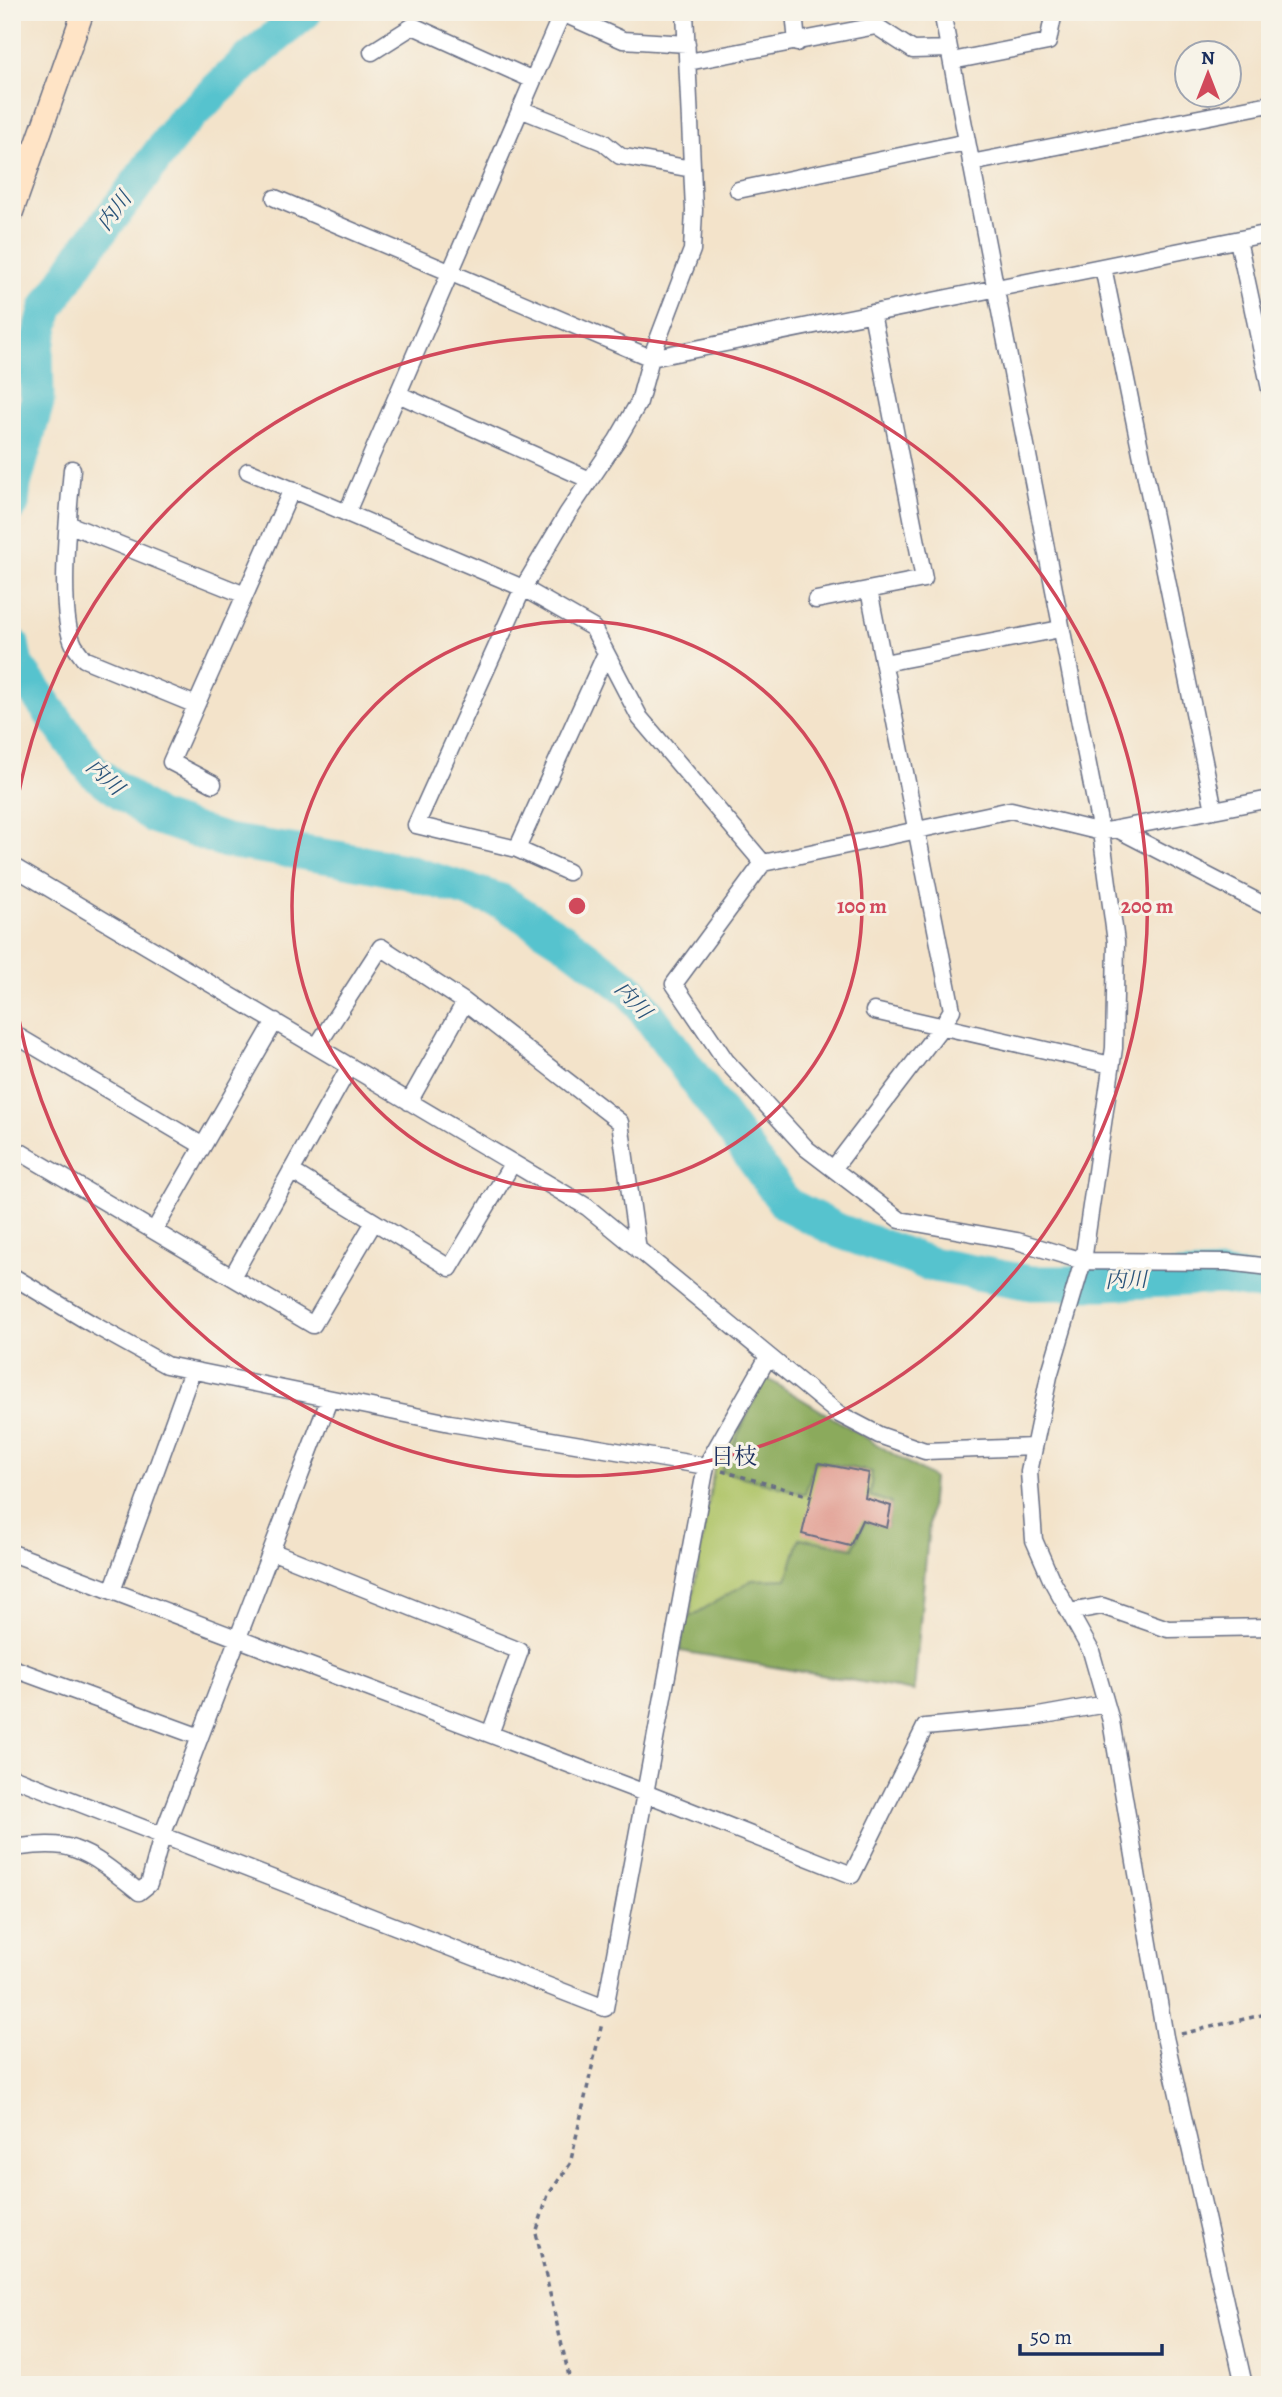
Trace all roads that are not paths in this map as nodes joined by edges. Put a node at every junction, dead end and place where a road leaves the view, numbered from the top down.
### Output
1 (83, 12) edge
2 (685, 12) edge
3 (794, 12) edge
4 (942, 12) edge
5 (1054, 12) edge
6 (797, 43) junction
7 (687, 44) junction
8 (372, 52) dead end
9 (950, 55) junction
10 (688, 62) junction
11 (533, 80) junction
12 (1270, 104) edge
13 (520, 109) junction
14 (967, 142) junction
15 (12, 147) edge
16 (34, 155) junction
17 (971, 163) junction
18 (692, 169) junction
19 (738, 190) dead end
20 (275, 198) dead end
21 (12, 213) edge
22 (1270, 233) edge
23 (1238, 240) junction
24 (1102, 267) junction
25 (450, 272) junction
26 (996, 288) junction
27 (872, 313) junction
28 (651, 358) junction
29 (1269, 378) edge
30 (398, 394) junction
31 (72, 469) dead end
32 (248, 471) dead end
33 (590, 480) junction
34 (292, 489) junction
35 (347, 512) junction
36 (68, 524) junction
37 (523, 588) junction
38 (869, 590) junction
39 (245, 595) junction
40 (816, 600) dead end
41 (1060, 629) junction
42 (606, 653) junction
43 (884, 663) junction
44 (196, 705) junction
45 (214, 784) dead end
46 (1270, 799) edge
47 (1214, 810) junction
48 (916, 830) junction
49 (1109, 830) junction
50 (517, 849) junction
51 (763, 863) junction
52 (12, 866) edge
53 (568, 872) dead end
54 (1270, 908) edge
55 (465, 1002) junction
56 (874, 1011) dead end
57 (275, 1021) junction
58 (942, 1026) junction
59 (12, 1034) edge
60 (317, 1046) junction
61 (1111, 1065) junction
62 (350, 1066) junction
63 (409, 1102) junction
64 (202, 1146) junction
65 (12, 1147) edge
66 (512, 1164) junction
67 (834, 1169) junction
68 (291, 1171) junction
69 (373, 1222) junction
70 (154, 1231) junction
71 (638, 1250) junction
72 (1083, 1261) junction
73 (1270, 1267) edge
74 (12, 1276) edge
75 (232, 1277) junction
76 (768, 1357) junction
77 (192, 1371) junction
78 (329, 1400) junction
79 (1033, 1447) junction
80 (706, 1466) junction
81 (271, 1551) junction
82 (12, 1553) edge
83 (112, 1591) junction
84 (1069, 1612) junction
85 (1270, 1627) edge
86 (238, 1638) junction
87 (12, 1668) edge
88 (1106, 1704) junction
89 (490, 1734) junction
90 (200, 1737) junction
91 (12, 1777) edge
92 (645, 1793) junction
93 (162, 1836) junction
94 (12, 1848) edge
95 (1244, 2385) edge

1 - 16 main road
2 - 7 street
3 - 6 street
4 - 9 street
5 - 9 street
6 - 9 street
6 - 10 street
7 - 10 street
7 - 11 street
8 - 11 street
9 - 14 street
10 - 18 street
11 - 13 street
12 - 17 street
13 - 18 street
13 - 25 street
14 - 17 street
14 - 19 street
15 - 16 street
16 - 21 main road
17 - 26 street
18 - 28 street
20 - 25 street
22 - 23 street
23 - 24 street
23 - 29 street
24 - 26 street
24 - 47 street
25 - 28 street
25 - 30 street
26 - 27 street
26 - 41 street
27 - 28 street
27 - 38 street
28 - 33 street
30 - 33 street
30 - 35 street
31 - 36 street
32 - 34 street
33 - 37 street
34 - 35 street
34 - 39 street
35 - 37 street
36 - 39 street
36 - 44 street
37 - 42 street
37 - 50 street
38 - 40 street
38 - 43 street
39 - 44 street
41 - 43 street
41 - 49 street
42 - 50 street
42 - 51 street
43 - 48 street
44 - 45 street
46 - 47 street
47 - 49 street
48 - 49 street
48 - 51 street
48 - 58 street
49 - 54 street
49 - 61 street
50 - 53 street
51 - 67 street
52 - 57 street
55 - 60 street
55 - 63 street
55 - 71 street
56 - 58 street
57 - 60 street
57 - 64 street
58 - 61 street
58 - 67 street
59 - 64 street
60 - 62 street
61 - 72 street
62 - 63 street
62 - 68 street
63 - 66 street
64 - 70 street
65 - 70 street
66 - 69 street
66 - 71 street
67 - 72 street
68 - 69 street
68 - 75 street
69 - 75 street
70 - 75 street
71 - 76 street
72 - 73 street
72 - 79 street
74 - 77 street
76 - 79 street
76 - 80 street
77 - 78 street
77 - 83 street
78 - 80 street
78 - 81 street
79 - 84 street
80 - 92 street
81 - 86 street
81 - 89 street
82 - 83 street
83 - 86 street
84 - 85 street
84 - 88 street
86 - 89 street
86 - 90 street
87 - 90 street
88 - 92 street
88 - 95 street
89 - 92 street
90 - 93 street
91 - 93 street
92 - 93 street
93 - 94 street

